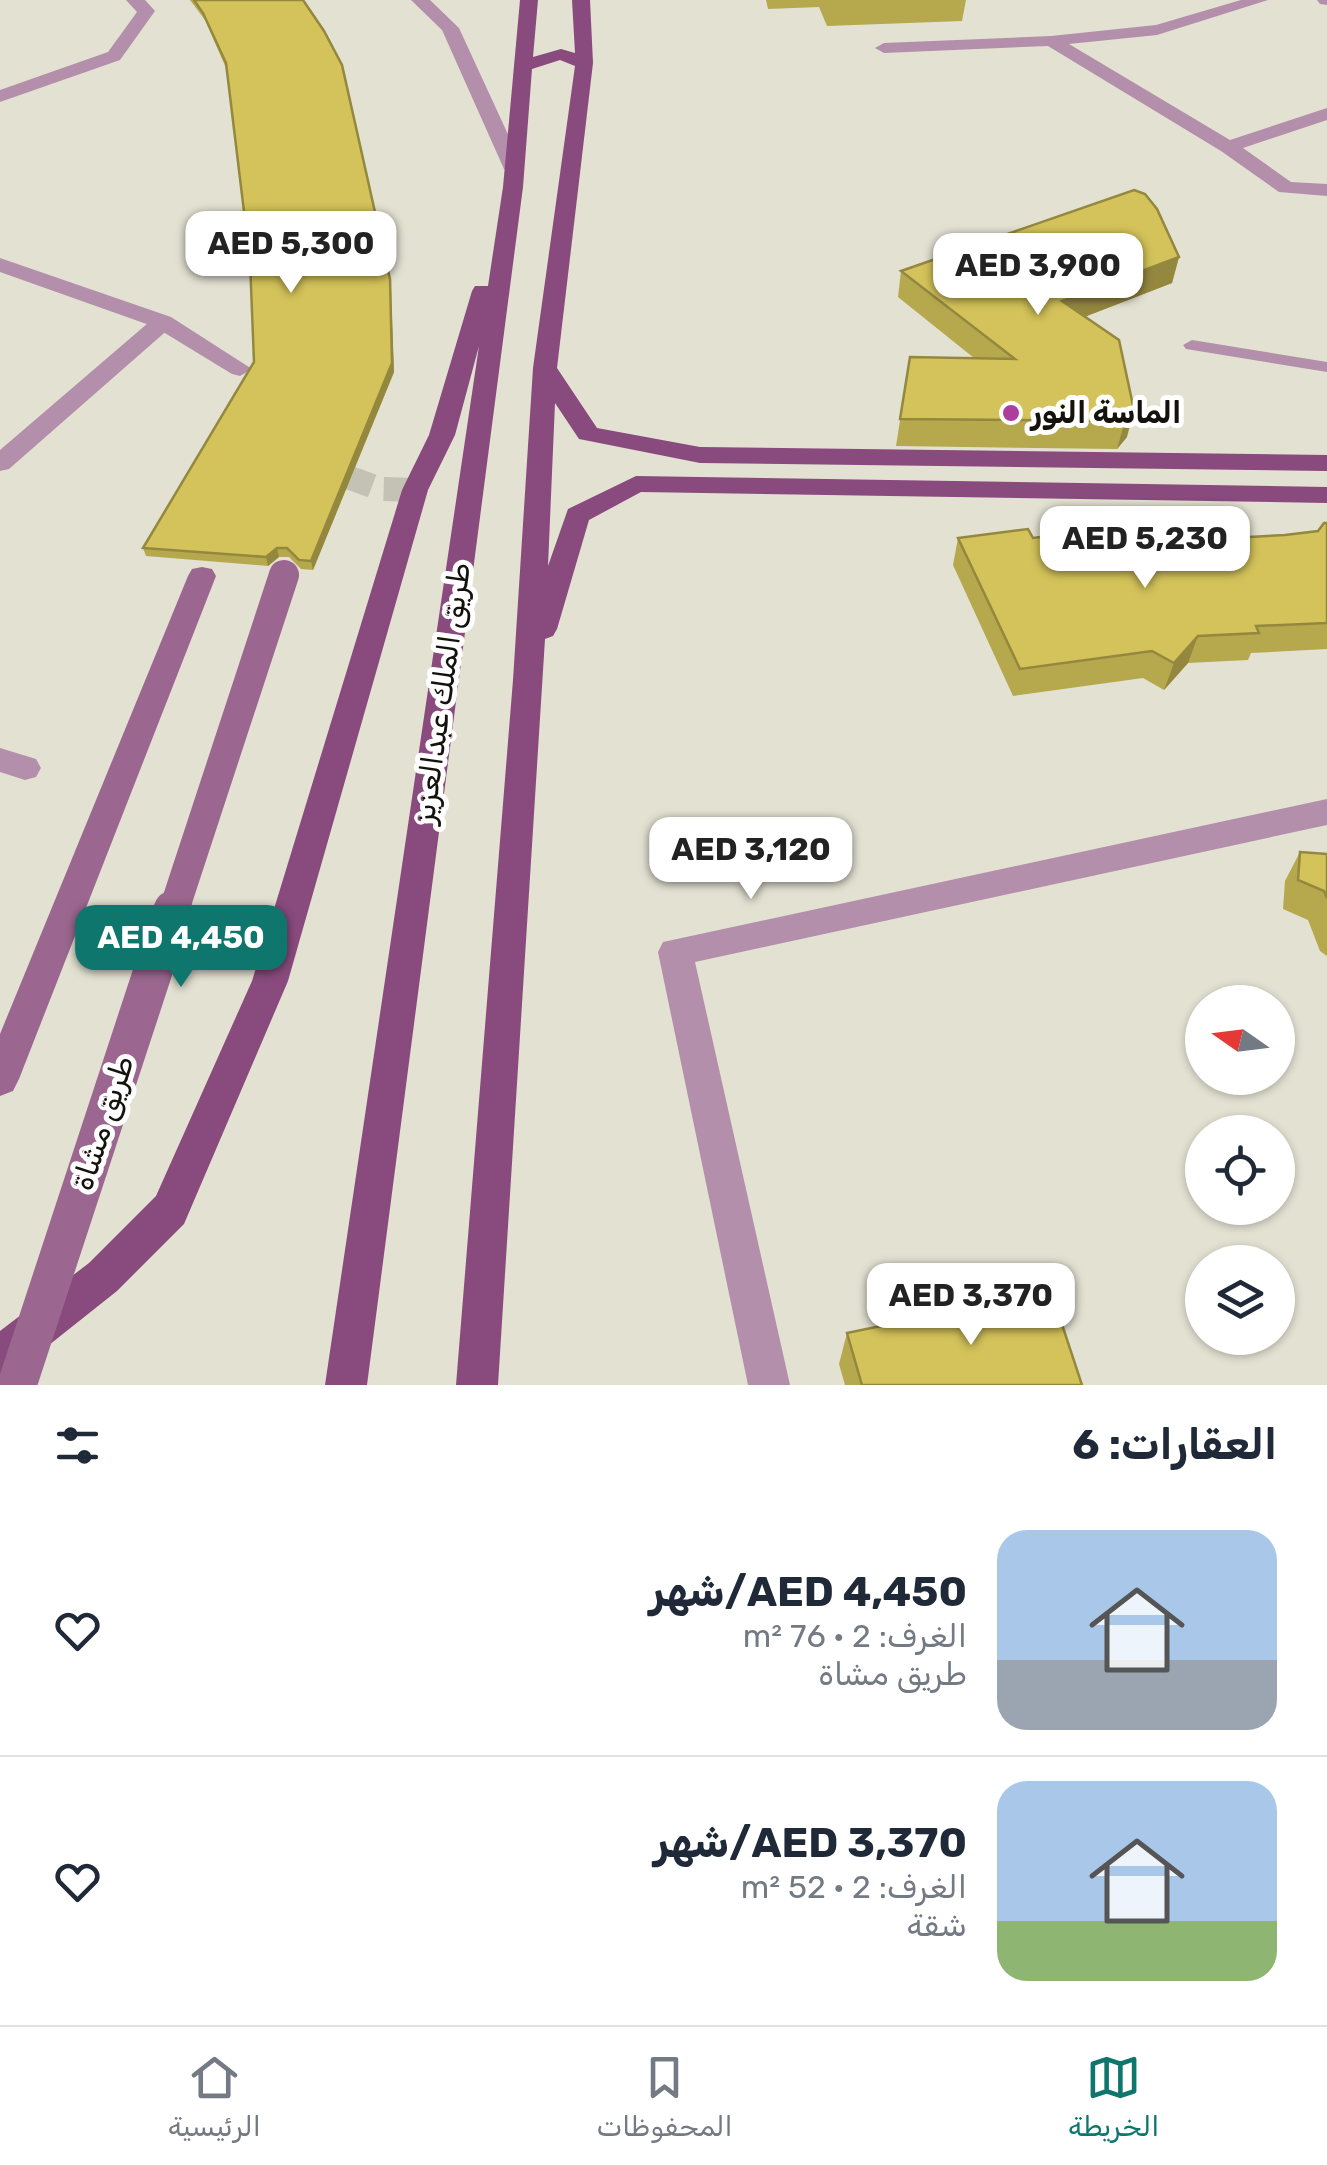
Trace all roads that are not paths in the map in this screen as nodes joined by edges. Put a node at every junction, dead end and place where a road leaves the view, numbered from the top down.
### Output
1 (135, 0) edge
2 (420, 0) edge
3 (530, 0) edge
4 (1259, 0) edge
5 (571, 23) edge
6 (529, 28) junction
7 (1051, 41) junction
8 (884, 48) dead end
9 (584, 64) junction
10 (526, 65) junction
11 (0, 96) edge
12 (1327, 114) edge
13 (1228, 147) junction
14 (514, 178) junction
15 (1327, 190) edge
16 (0, 266) edge
17 (163, 322) junction
18 (1192, 345) dead end
19 (1327, 367) edge
20 (545, 368) junction
21 (240, 369) dead end
22 (1327, 463) edge
23 (0, 464) edge
24 (1327, 495) edge
25 (284, 575) dead end
26 (202, 576) dead end
27 (528, 680) junction
28 (1327, 812) edge
29 (0, 1079) edge
30 (0, 1357) edge
31 (17, 1385) edge
32 (346, 1385) edge
33 (476, 1385) edge
34 (769, 1385) edge

1 - 11 street
2 - 14 street
3 - 6 main road, طريق الملك عبدالعزيز
4 - 7 street
5 - 6 main road
5 - 9 main road
6 - 10 main road, طريق الملك عبدالعزيز
7 - 8 street
7 - 13 street
9 - 10 main road
9 - 20 main road
10 - 14 main road, طريق الملك عبدالعزيز
12 - 13 street
13 - 15 street
14 - 30 main road
14 - 32 main road, طريق الملك عبدالعزيز
16 - 17 street
17 - 21 street
17 - 23 street
18 - 19 lane
20 - 22 main road
20 - 27 main road
24 - 27 main road
25 - 31 main road, طريق مشاة, bridge
26 - 29 main road
27 - 33 main road
28 - 34 street

